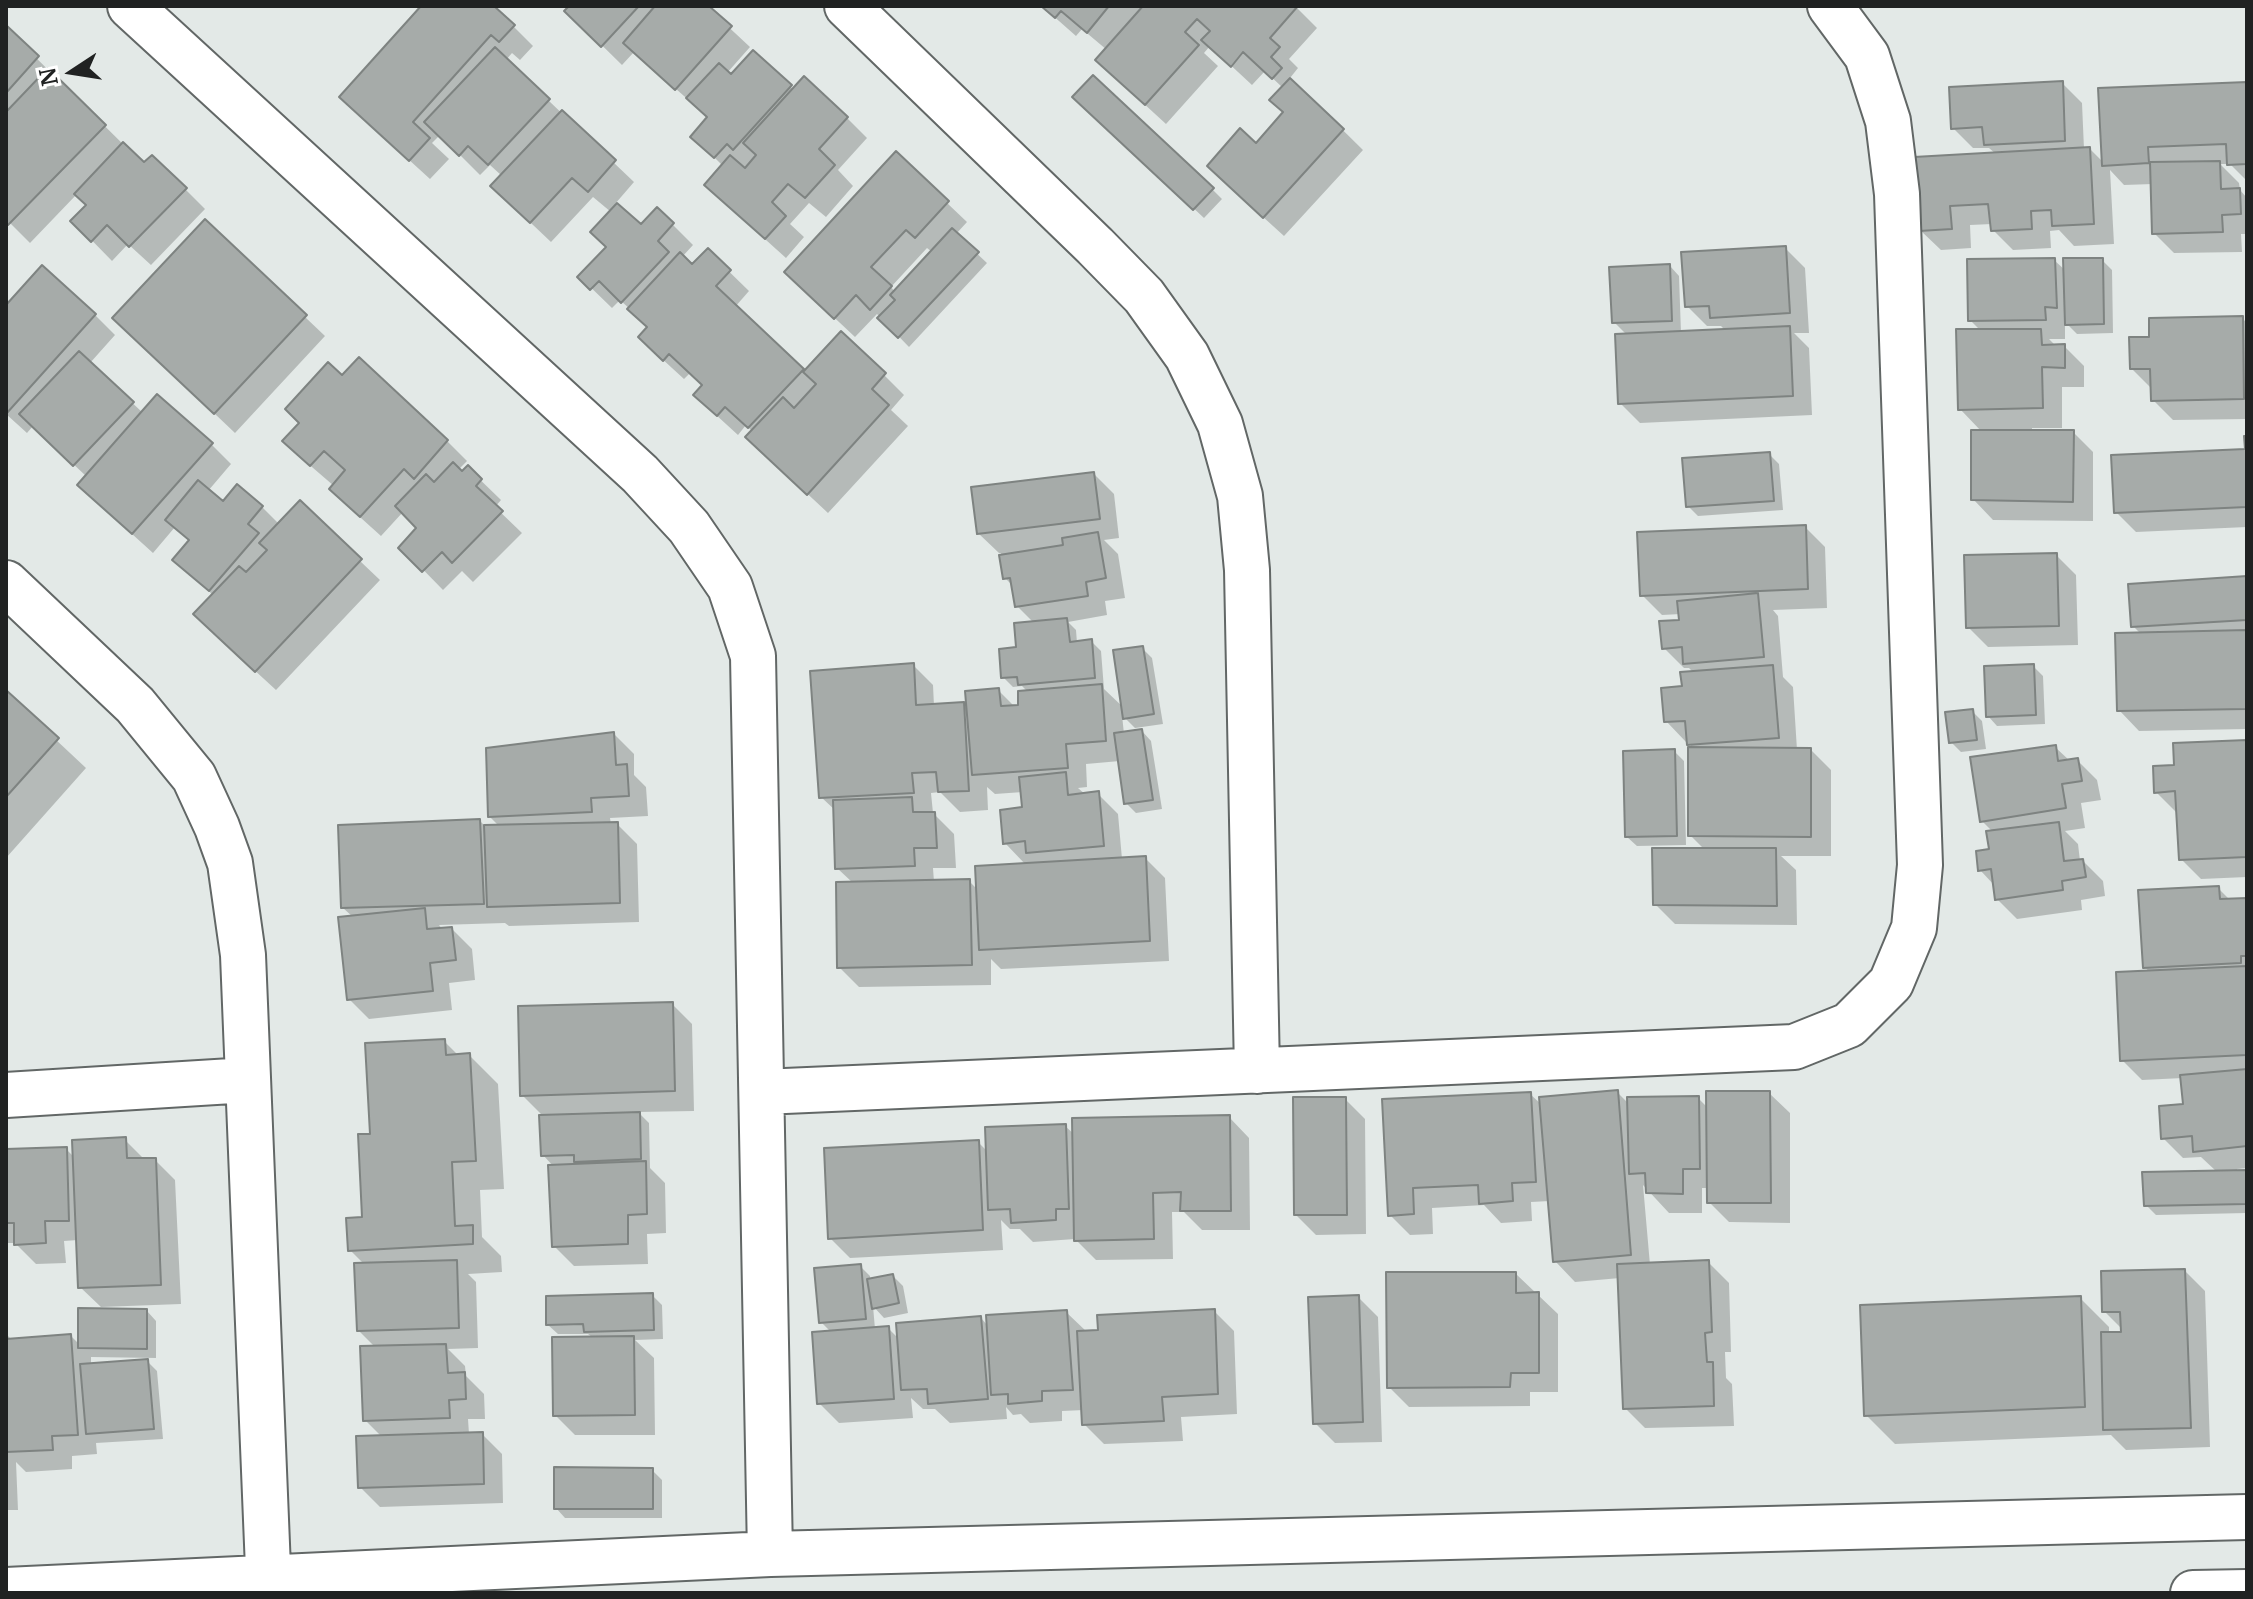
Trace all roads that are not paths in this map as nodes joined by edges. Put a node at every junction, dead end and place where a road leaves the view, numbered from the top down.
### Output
1 (130, 6) edge
2 (847, 6) edge
3 (1830, 6) edge
4 (6, 583) edge
5 (1257, 1071) junction
6 (248, 1080) junction
7 (762, 1092) junction
8 (6, 1095) edge
9 (2247, 1517) edge
10 (770, 1554) junction
11 (269, 1585) edge
12 (6, 1590) edge
13 (2247, 1592) edge
14 (2193, 1593) edge

1 - 7 street
2 - 5 street
3 - 5 street
4 - 6 street
5 - 7 street
6 - 8 street
6 - 11 street
7 - 10 street
9 - 10 street
10 - 11 street
11 - 12 street
13 - 14 street

